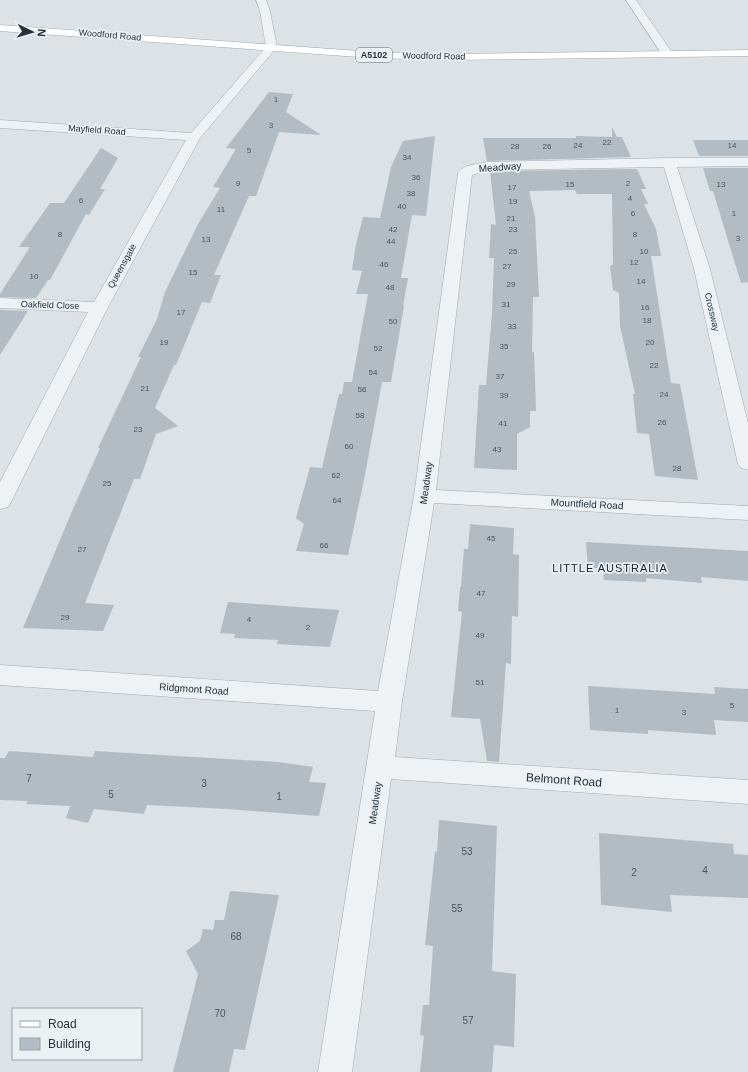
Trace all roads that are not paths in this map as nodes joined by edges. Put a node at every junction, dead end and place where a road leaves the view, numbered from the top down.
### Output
1 (261, 0) edge
2 (631, 0) edge
3 (0, 28) edge
4 (272, 47) junction
5 (748, 53) edge
6 (667, 54) junction
7 (0, 124) edge
8 (194, 137) junction
9 (669, 162) junction
10 (748, 162) edge
11 (0, 303) edge
12 (100, 307) junction
13 (748, 464) edge
14 (425, 496) junction
15 (0, 502) edge
16 (748, 513) edge
17 (0, 675) edge
18 (389, 702) junction
19 (380, 768) junction
20 (748, 792) edge
21 (335, 1072) edge

1 - 4 street
2 - 6 street
3 - 4 main road, Woodford Road / A5102
4 - 6 main road, Woodford Road / A5102
4 - 8 street, Queensgate
5 - 6 main road, Woodford Road / A5102
7 - 8 street, Mayfield Road
8 - 12 street, Queensgate
9 - 10 street, Meadway
9 - 13 street, Crossway
9 - 14 street, Meadway
11 - 12 street, Oakfield Close
12 - 15 street, Queensgate
14 - 16 street, Mountfield Road
14 - 18 street, Meadway
17 - 18 street, Ridgmont Road
18 - 19 street, Meadway
19 - 20 street, Belmont Road
19 - 21 street, Meadway

